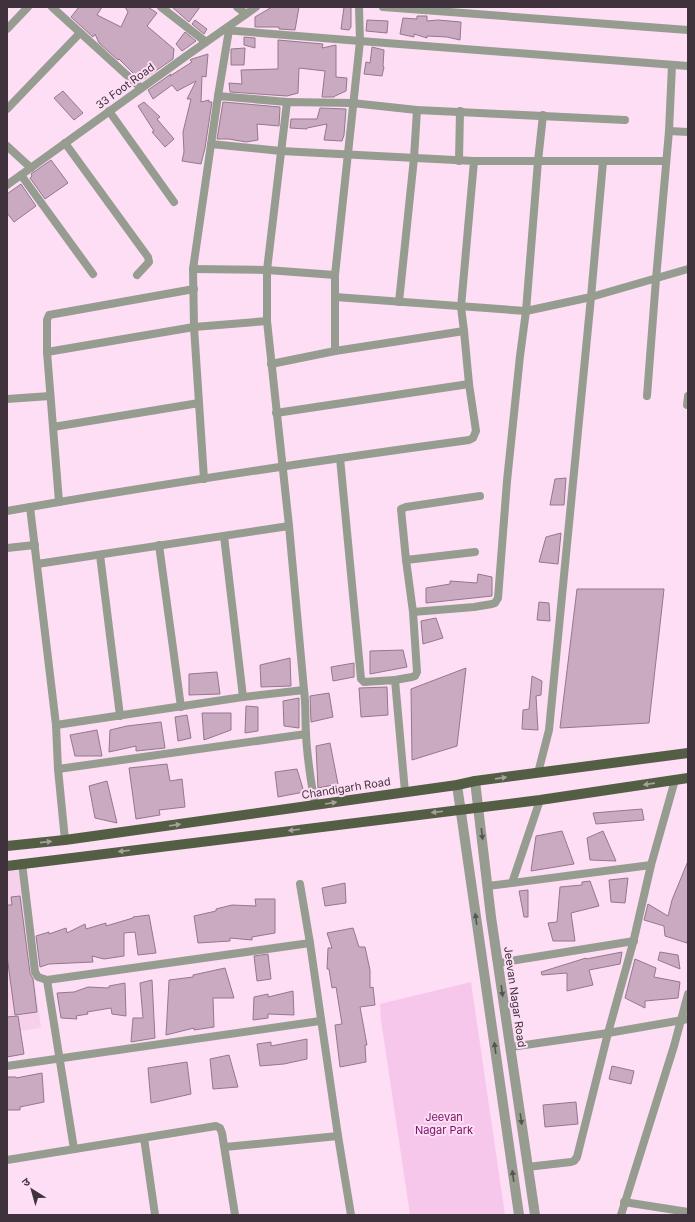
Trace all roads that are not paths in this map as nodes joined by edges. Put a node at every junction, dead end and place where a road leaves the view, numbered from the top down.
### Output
1 (28, 7) edge
2 (52, 7) edge
3 (161, 7) edge
4 (237, 7) edge
5 (256, 7) edge
6 (359, 7) edge
7 (383, 7) edge
8 (246, 14) junction
9 (7, 29) edge
10 (226, 30) junction
11 (688, 30) edge
12 (80, 32) junction
13 (360, 41) junction
14 (206, 42) junction
15 (672, 65) junction
16 (688, 66) edge
17 (141, 88) junction
18 (218, 96) junction
19 (287, 102) junction
20 (352, 103) junction
21 (7, 108) edge
22 (417, 110) junction
23 (109, 111) junction
24 (460, 112) junction
25 (543, 115) junction
26 (625, 120) dead end
27 (669, 131) junction
28 (688, 132) edge
29 (65, 143) junction
30 (211, 144) junction
31 (7, 146) edge
32 (282, 151) junction
33 (347, 155) junction
34 (414, 158) junction
35 (666, 160) junction
36 (459, 161) junction
37 (474, 161) junction
38 (538, 161) junction
39 (603, 162) junction
40 (31, 168) junction
41 (21, 175) junction
42 (7, 185) edge
43 (174, 202) dead end
44 (193, 269) junction
45 (688, 269) edge
46 (267, 270) junction
47 (93, 274) dead end
48 (137, 275) dead end
49 (335, 275) junction
50 (656, 279) junction
51 (194, 290) junction
52 (591, 297) junction
53 (335, 298) junction
54 (399, 302) junction
55 (461, 307) junction
56 (526, 311) junction
57 (266, 321) junction
58 (194, 327) junction
59 (464, 331) junction
60 (335, 351) junction
61 (47, 352) junction
62 (271, 364) junction
63 (469, 384) junction
64 (50, 396) junction
65 (647, 396) dead end
66 (688, 396) edge
67 (7, 399) edge
68 (199, 403) junction
69 (687, 405) dead end
70 (276, 413) junction
71 (53, 427) junction
72 (340, 458) junction
73 (282, 467) junction
74 (204, 479) junction
75 (480, 496) dead end
76 (59, 502) junction
77 (30, 507) junction
78 (7, 511) edge
79 (289, 526) junction
80 (224, 536) junction
81 (159, 545) junction
82 (35, 546) junction
83 (7, 548) edge
84 (475, 552) dead end
85 (100, 554) junction
86 (406, 560) junction
87 (37, 564) junction
88 (413, 612) junction
89 (395, 680) junction
90 (304, 690) junction
91 (243, 697) junction
92 (181, 707) junction
93 (120, 716) junction
94 (56, 725) junction
95 (306, 734) junction
96 (688, 753) edge
97 (58, 769) junction
98 (538, 773) junction
99 (688, 778) edge
100 (675, 780) junction
101 (475, 781) junction
102 (457, 785) junction
103 (405, 792) junction
104 (540, 800) junction
105 (315, 805) junction
106 (478, 807) junction
107 (460, 809) junction
108 (65, 840) junction
109 (7, 846) edge
110 (22, 863) junction
111 (651, 865) junction
112 (7, 866) edge
113 (512, 883) junction
114 (300, 884) dead end
115 (488, 886) junction
116 (634, 941) junction
117 (310, 943) junction
118 (498, 963) junction
119 (47, 980) junction
120 (688, 994) edge
121 (685, 1020) edge
122 (320, 1021) junction
123 (608, 1033) junction
124 (511, 1047) junction
125 (60, 1058) junction
126 (7, 1066) edge
127 (338, 1136) junction
128 (144, 1138) junction
129 (225, 1147) junction
130 (74, 1149) junction
131 (7, 1160) edge
132 (527, 1167) junction
133 (624, 1202) junction
134 (688, 1212) edge
135 (155, 1215) edge
136 (235, 1215) edge
137 (351, 1215) edge
138 (519, 1215) edge
139 (535, 1215) edge
140 (620, 1215) edge

1 - 9 street
2 - 12 street
3 - 14 street
4 - 8 street
5 - 8 street, 33 Foot Road
6 - 13 street
7 - 11 street
8 - 10 street, 33 Foot Road
10 - 13 street
10 - 14 street, 33 Foot Road
10 - 18 street
12 - 17 street
12 - 21 street
13 - 15 street
13 - 20 street
14 - 17 street, 33 Foot Road
15 - 16 street
15 - 27 street
17 - 23 street, 33 Foot Road
18 - 19 street
18 - 30 street
19 - 20 street
19 - 32 street
20 - 22 street
20 - 33 street
22 - 24 street
22 - 34 street
23 - 29 street, 33 Foot Road
23 - 43 street
24 - 25 street
24 - 36 street
25 - 26 street
25 - 38 street
27 - 28 street
27 - 35 street
29 - 40 street, 33 Foot Road
29 - 48 street
30 - 32 street
30 - 44 street
31 - 40 street
32 - 33 street
32 - 46 street
33 - 34 street
33 - 49 street
34 - 36 street
34 - 54 street
35 - 39 street
35 - 50 street
36 - 37 street
37 - 38 street
37 - 55 street
38 - 39 street
38 - 56 street
39 - 52 street
40 - 41 street, 33 Foot Road
41 - 42 street, 33 Foot Road
41 - 47 street
44 - 46 street
44 - 51 street
45 - 50 street
46 - 49 street
46 - 57 street
49 - 53 street
50 - 52 street
50 - 65 street
51 - 58 street
51 - 61 street
52 - 56 street
52 - 98 street
53 - 54 street
53 - 60 street
54 - 55 street
55 - 56 street
55 - 59 street
56 - 88 street
57 - 58 street
57 - 62 street
58 - 61 street
58 - 68 street
59 - 60 street
59 - 63 street
60 - 62 street
61 - 64 street
62 - 70 street
63 - 70 street
63 - 72 street
64 - 67 street
64 - 71 street
66 - 69 street
68 - 71 street
68 - 74 street
70 - 73 street
71 - 76 street
72 - 73 street
72 - 89 street
73 - 74 street
73 - 79 street
74 - 76 street
75 - 86 street
76 - 77 street
77 - 78 street
77 - 82 street
79 - 80 street
79 - 90 street
80 - 81 street
80 - 91 street
81 - 85 street
81 - 92 street
82 - 83 street
82 - 87 street
84 - 86 street
85 - 87 street
85 - 93 street
86 - 88 street
87 - 94 street
88 - 89 street
89 - 103 street
90 - 91 street
90 - 95 street
91 - 92 street
92 - 93 street
93 - 94 street
94 - 97 street
95 - 97 street
95 - 105 street
96 - 98 main road, Chandigarh Road
97 - 108 street
101 -> 98 main road, Chandigarh Road
99 - 100 main road
100 -> 104 main road
100 - 111 street
101 - 102 main road, Chandigarh Road
101 - 106 street, Jeevan Nagar Road
102 - 103 main road, Chandigarh Road
102 - 107 street
105 -> 103 main road, Chandigarh Road
104 - 106 main road
104 - 113 street
108 -> 105 main road, Chandigarh Road
106 - 107 main road
106 -> 115 street, Jeevan Nagar Road
107 -> 110 main road
138 -> 107 street
109 -> 108 main road, Chandigarh Road
110 - 112 main road
110 - 119 street
111 - 113 street
111 - 116 street
113 - 115 street
114 - 117 street
115 - 118 street, Jeevan Nagar Road
116 - 118 street
116 - 123 street
117 - 119 street
117 - 122 street
118 -> 124 street, Jeevan Nagar Road
119 - 125 street
120 - 121 street
121 - 123 street
121 - 133 street
122 - 125 street
122 - 127 street
123 - 124 street
123 - 132 street
124 -> 132 street, Jeevan Nagar Road
125 - 126 street
125 - 130 street
127 - 129 street
127 - 137 street
128 - 129 street
128 - 130 street
128 - 135 street
129 - 136 street
130 - 131 street
132 - 139 street, Jeevan Nagar Road
133 - 134 street
133 - 140 street

